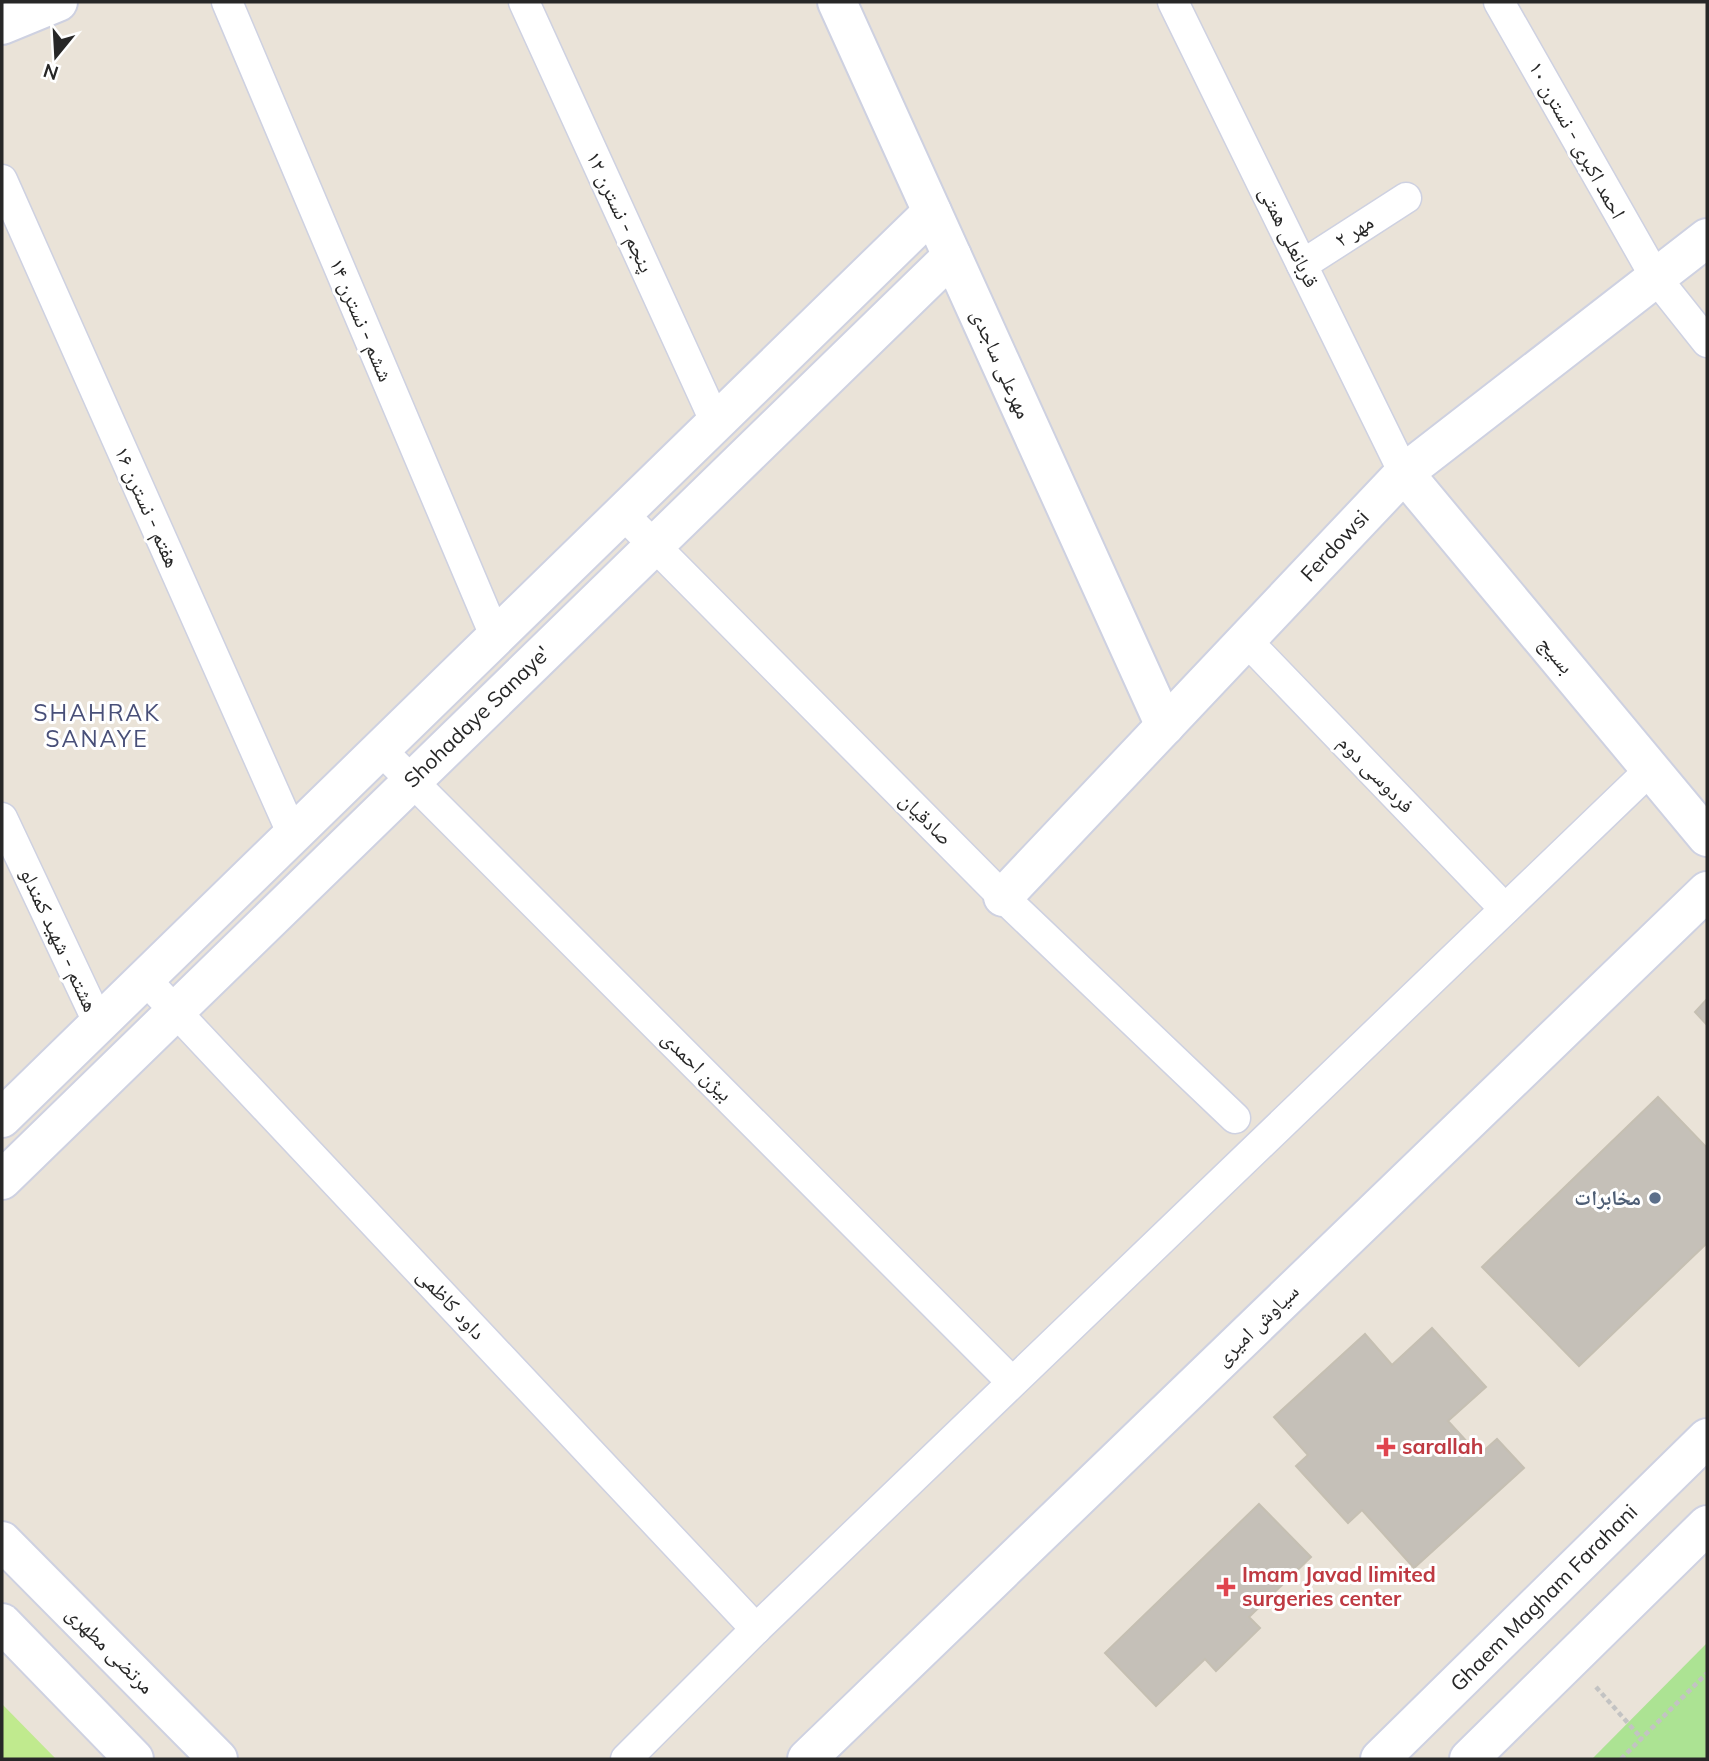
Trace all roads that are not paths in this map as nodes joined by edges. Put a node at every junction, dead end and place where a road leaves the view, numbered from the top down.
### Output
1 (58, 2) edge
2 (227, 2) edge
3 (524, 2) edge
4 (837, 2) edge
5 (1174, 2) edge
6 (1499, 2) edge
7 (2, 25) edge
8 (2, 180) edge
9 (1406, 198) dead end
10 (932, 212) junction
11 (1707, 238) edge
12 (952, 256) junction
13 (1303, 265) junction
14 (1656, 278) junction
15 (849, 293) junction
16 (880, 326) junction
17 (1707, 342) edge
18 (716, 423) junction
19 (1404, 473) junction
20 (623, 514) junction
21 (654, 545) junction
22 (496, 638) junction
23 (1246, 640) junction
24 (1165, 726) junction
25 (381, 750) junction
26 (1651, 769) junction
27 (412, 780) junction
28 (2, 818) edge
29 (293, 835) junction
30 (1707, 837) edge
31 (1707, 891) edge
32 (1003, 897) junction
33 (1506, 909) junction
34 (145, 979) junction
35 (176, 1010) junction
36 (99, 1024) junction
37 (2, 1118) edge
38 (1235, 1118) dead end
39 (2, 1180) edge
40 (1012, 1382) junction
41 (1707, 1438) edge
42 (1707, 1525) edge
43 (2, 1541) edge
44 (2, 1623) edge
45 (756, 1629) junction
46 (134, 1759) edge
47 (218, 1759) edge
48 (626, 1759) edge
49 (807, 1759) edge
50 (1380, 1759) edge
51 (1469, 1759) edge

1 - 7 street
2 - 22 street, ششم - نسترن ۱۴
3 - 18 street, پنجم - نسترن ۱۲
4 - 10 street, مهرعلی ساجدی
5 - 13 street, قربانعلی همتی
6 - 14 street, احمد اکبری - نسترن ۱۰
8 - 29 street, هفتم - نسترن ۱۶
9 - 13 street, مهر ۲
10 - 12 street, مهرعلی ساجدی
10 - 15 street, Shohadaye Sanaye'
11 - 14 street, Ferdowsi
12 - 16 street, Shohadaye Sanaye'
12 - 24 street, مهرعلی ساجدی
13 - 19 street, قربانعلی همتی
14 - 17 street, احمد اکبری - نسترن ۱۰
14 - 19 street, Ferdowsi
15 - 16 street
15 - 18 street, Shohadaye Sanaye'
16 - 21 street, Shohadaye Sanaye'
18 - 20 street, Shohadaye Sanaye'
19 - 23 street, Ferdowsi
19 - 26 street, بسیج
20 - 21 street, صادقیان
20 - 22 street, Shohadaye Sanaye'
21 - 27 street, Shohadaye Sanaye'
21 - 32 street, صادقیان
22 - 25 street, Shohadaye Sanaye'
23 - 24 street, Ferdowsi
23 - 33 street, فردوسی دوم
24 - 32 street, Ferdowsi
25 - 27 street, بیژن احمدی
25 - 29 street, Shohadaye Sanaye'
26 - 30 street, بسیج
26 - 33 street
27 - 35 street, Shohadaye Sanaye'
27 - 40 street, بیژن احمدی
28 - 36 street, هشتم - شهید کمندلو
29 - 34 street, Shohadaye Sanaye'
31 - 49 street, سیاوش امیری
32 - 38 street, صادقیان
33 - 40 street
34 - 35 street, داود کاظمی
34 - 36 street, Shohadaye Sanaye'
35 - 39 street, Shohadaye Sanaye'
35 - 45 street, داود کاظمی
36 - 37 street, Shohadaye Sanaye'
40 - 45 street
41 - 50 street, Ghaem Magham Farahani
42 - 51 street
43 - 47 street, مرتضی مطهری
44 - 46 street
45 - 48 street

